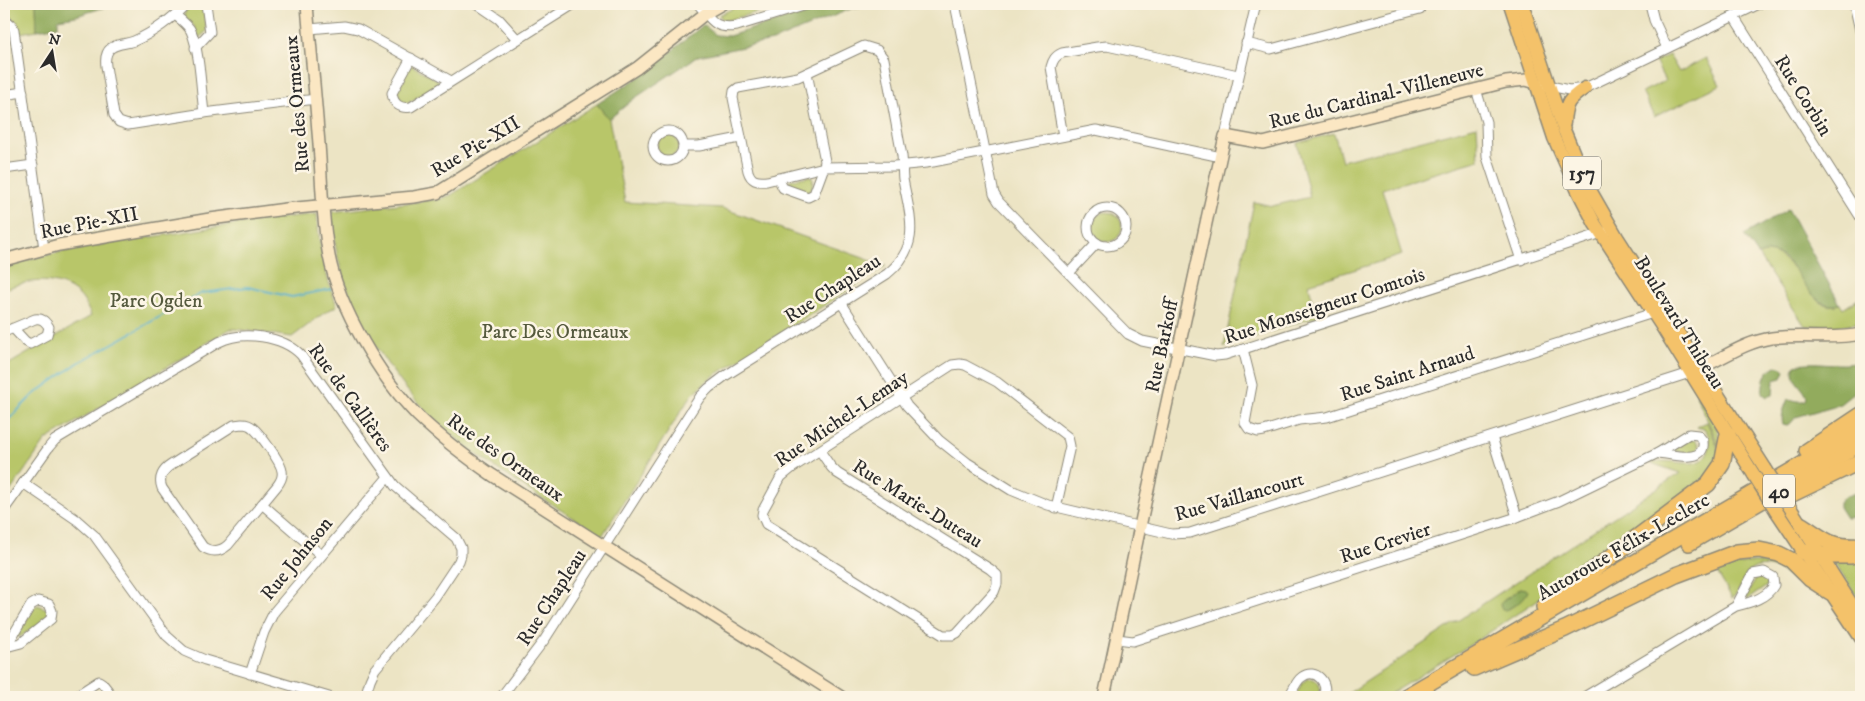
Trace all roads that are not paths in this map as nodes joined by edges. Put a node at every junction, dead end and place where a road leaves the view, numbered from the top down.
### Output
1 (186, 4) edge
2 (206, 4) edge
3 (306, 4) edge
4 (477, 4) edge
5 (574, 4) edge
6 (698, 4) edge
7 (722, 4) edge
8 (809, 4) edge
9 (955, 4) edge
10 (1256, 4) edge
11 (1510, 4) edge
12 (1522, 4) edge
13 (1650, 4) edge
14 (1759, 4) edge
15 (1854, 4) edge
16 (1415, 8) edge
17 (706, 13) junction
18 (175, 14) junction
19 (1734, 17) junction
20 (4, 19) edge
21 (1860, 25) edge
22 (308, 29) junction
23 (1861, 35) edge
24 (517, 40) junction
25 (1246, 43) junction
26 (195, 48) junction
27 (1667, 48) junction
28 (411, 58) junction
29 (807, 73) junction
30 (1238, 75) junction
31 (451, 81) junction
32 (1536, 83) junction
33 (1550, 86) junction
34 (1585, 88) junction
35 (1476, 89) junction
36 (23, 92) junction
37 (4, 95) edge
38 (316, 99) junction
39 (204, 112) junction
40 (1564, 130) junction
41 (1063, 136) junction
42 (1225, 136) junction
43 (740, 138) junction
44 (684, 146) dead end
45 (984, 152) junction
46 (1221, 157) junction
47 (33, 164) junction
48 (903, 166) junction
49 (824, 168) junction
50 (4, 169) edge
51 (778, 178) junction
52 (323, 205) junction
53 (1861, 218) edge
54 (1607, 231) junction
55 (1097, 243) junction
56 (44, 249) junction
57 (4, 260) edge
58 (1521, 260) junction
59 (1069, 273) junction
60 (842, 304) junction
61 (1653, 313) junction
62 (13, 328) dead end
63 (4, 332) edge
64 (1861, 334) edge
65 (1180, 349) junction
66 (1242, 350) junction
67 (1696, 371) junction
68 (901, 398) junction
69 (1861, 415) edge
70 (1861, 430) edge
71 (1728, 434) junction
72 (1492, 437) junction
73 (1861, 443) edge
74 (820, 451) junction
75 (1658, 453) junction
76 (1861, 461) edge
77 (388, 477) junction
78 (23, 483) junction
79 (262, 504) junction
80 (1056, 508) junction
81 (4, 510) edge
82 (1718, 514) junction
83 (1517, 518) junction
84 (1802, 526) junction
85 (1139, 527) junction
86 (1696, 539) junction
87 (604, 546) junction
88 (1861, 546) edge
89 (1803, 552) junction
90 (1820, 554) junction
91 (321, 555) junction
92 (1861, 555) edge
93 (998, 582) joint
94 (1830, 592) junction
95 (1736, 606) junction
96 (1861, 619) edge
97 (1861, 638) edge
98 (1117, 639) junction
99 (1497, 644) junction
100 (5, 648) edge
101 (1474, 668) junction
102 (250, 674) junction
103 (74, 697) edge
104 (113, 697) edge
105 (329, 697) edge
106 (365, 697) edge
107 (501, 697) edge
108 (842, 697) edge
109 (1104, 697) edge
110 (1289, 697) edge
111 (1323, 697) edge
112 (1405, 697) edge
113 (1424, 697) edge
114 (1584, 697) edge

1 - 18 street
2 - 26 street
3 - 22 street, Rue des Ormeaux
4 - 24 street
5 - 24 street
6 - 17 street
7 - 17 street, Rue Pie-XII
8 - 17 street
9 - 45 street, Rue Monseigneur Comtois
10 - 25 street, Rue Barkoff
11 - 32 main road, Boulevard Thibeau / 157
12 - 33 main road, Boulevard Thibeau / 157
13 - 27 street
14 - 19 street
15 - 21 street
16 - 25 street
17 - 52 street, Rue Pie-XII
18 - 26 street
18 - 39 street
19 - 27 street
19 - 53 street, Rue Corbin
20 - 36 street
21 - 23 street
22 - 28 street
22 - 38 street, Rue des Ormeaux
24 - 31 street
25 - 30 street, Rue Barkoff
26 - 39 street
27 - 34 street
28 - 31 street
28 - 31 street
29 - 43 street, Rue Chapleau
29 - 48 street, Rue Chapleau
29 - 49 street
30 - 41 street
30 - 42 street, Rue Barkoff
32 - 33 street, Rue du Cardinal-Villeneuve
32 - 35 street, Rue du Cardinal-Villeneuve
32 - 54 main road, Boulevard Thibeau / 157
33 - 34 street
33 - 40 main road, Boulevard Thibeau / 157
34 - 40 main road
35 - 42 street, Rue du Cardinal-Villeneuve
35 - 58 street
36 - 37 street
36 - 47 street
38 - 39 street
38 - 52 street, Rue des Ormeaux
40 - 54 main road, Boulevard Thibeau / 157
41 - 45 street
41 - 46 street
42 - 46 street, Rue Barkoff
43 - 44 street
43 - 51 street, Rue Chapleau
45 - 48 street
45 - 59 street, Rue Monseigneur Comtois
46 - 65 street, Rue Barkoff
47 - 50 street
47 - 56 street
48 - 49 street
48 - 60 street, Rue Chapleau
49 - 51 street, Rue Chapleau
49 - 51 street
52 - 56 street, Rue Pie-XII
52 - 87 street, Rue des Ormeaux
54 - 58 street, Rue Monseigneur Comtois
54 - 61 main road, Boulevard Thibeau / 157
54 - 67 main road, Boulevard Thibeau / 157
55 - 55 street
55 - 59 street
56 - 57 street, Rue Pie-XII
58 - 66 street, Rue Monseigneur Comtois
59 - 65 street, Rue Monseigneur Comtois
60 - 68 street, Rue Vaillancourt
60 - 87 street, Rue Chapleau
61 - 66 street, Rue Saint Arnaud
61 - 67 main road, Boulevard Thibeau / 157
62 - 63 street
64 - 67 street
65 - 66 street, Rue Monseigneur Comtois
65 - 85 street, Rue Barkoff
67 - 71 main road, Boulevard Thibeau / 157
67 - 72 street, Rue Vaillancourt
67 - 84 main road, Boulevard Thibeau / 157, bridge
68 - 74 street, Rue Michel-Lemay
68 - 80 street, Rue Vaillancourt
68 - 80 street, Rue Michel-Lemay
69 - 82 highway
70 - 82 highway, Autoroute Félix-Leclerc / 40
71 - 89 main road, Boulevard Thibeau / 157, bridge
71 - 99 highway
72 - 83 street
72 - 85 street, Rue Vaillancourt
73 - 86 highway, Autoroute Félix-Leclerc / 40
74 - 93 street, Rue Marie-Duteau
74 - 93 street, Rue Michel-Lemay
75 - 75 street, Rue Crevier
75 - 83 street, Rue Crevier
76 - 86 highway
77 - 78 street, Rue de Callières
77 - 91 street, Rue Johnson
77 - 106 street, Rue de Callières
78 - 81 street, Rue de Callières
78 - 102 street
79 - 79 street
79 - 91 street
80 - 85 street, Rue Vaillancourt
82 - 99 highway, Autoroute Félix-Leclerc / 40
83 - 98 street, Rue Crevier
84 - 88 highway
84 - 90 main road, Boulevard Thibeau / 157
85 - 98 street, Rue Barkoff
86 - 101 highway, Autoroute Félix-Leclerc / 40
87 - 107 street, Rue Chapleau
87 - 108 street, Rue des Ormeaux
89 - 90 highway
89 - 94 main road, Boulevard Thibeau / 157
90 - 92 highway
90 - 96 main road, Boulevard Thibeau / 157
91 - 102 street, Rue Johnson
94 - 97 main road, Boulevard Thibeau / 157
94 - 101 highway
95 - 95 street
95 - 114 street
98 - 109 street, Rue Barkoff
99 - 112 highway, Autoroute Félix-Leclerc / 40
100 - 100 street
101 - 113 highway, Autoroute Félix-Leclerc / 40
102 - 105 street
103 - 104 street
110 - 111 street

